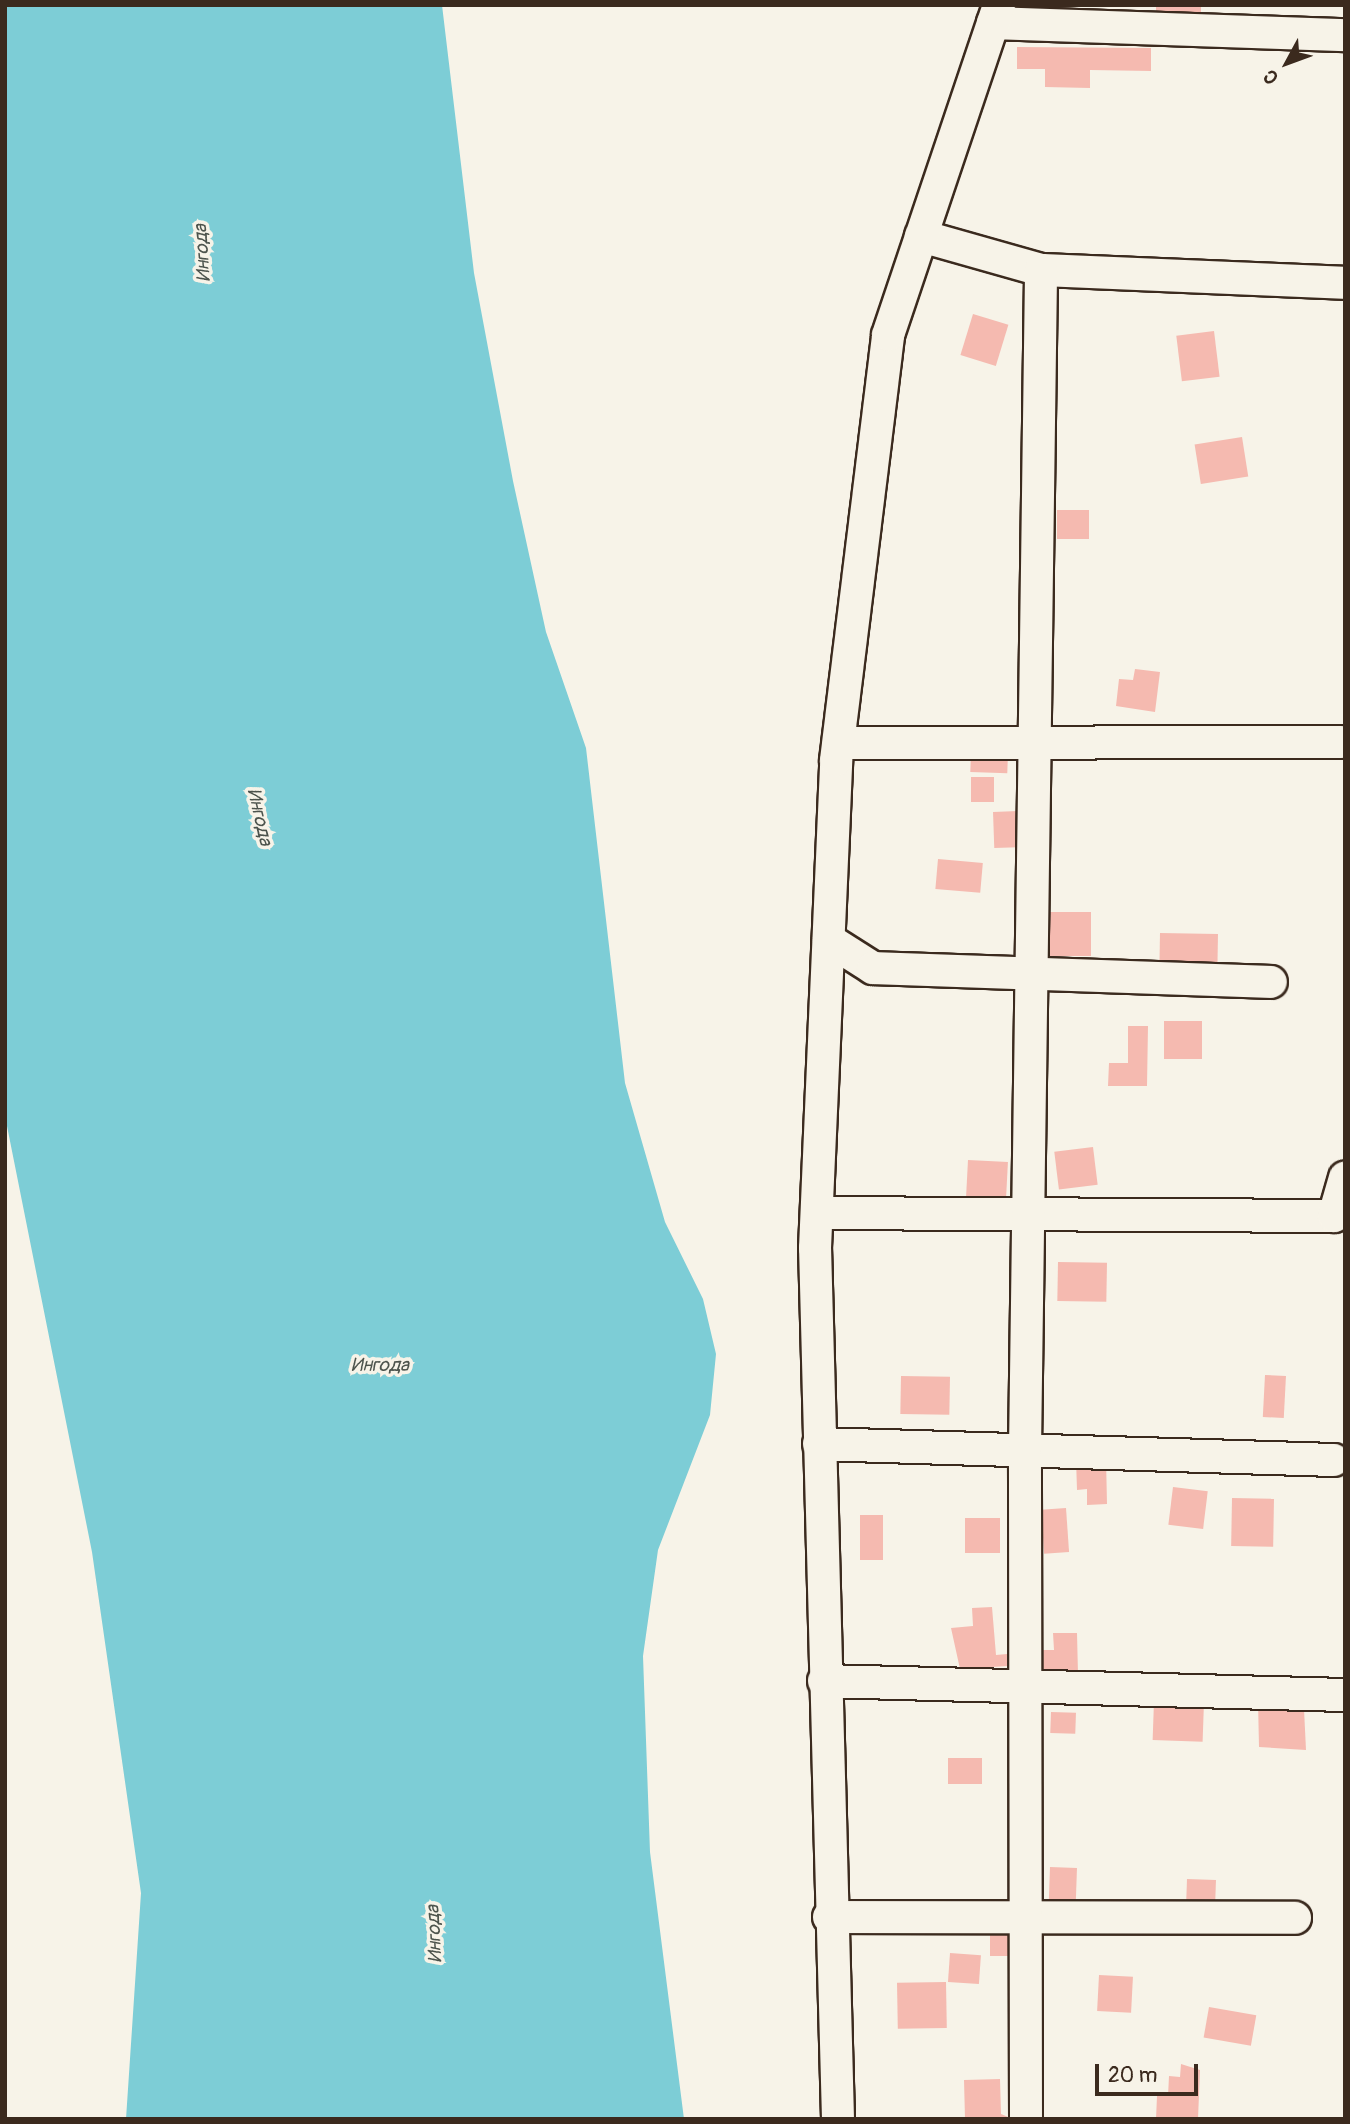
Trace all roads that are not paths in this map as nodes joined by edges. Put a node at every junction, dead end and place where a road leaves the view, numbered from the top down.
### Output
1 (996, 14) edge
2 (1345, 35) edge
3 (921, 236) junction
4 (1041, 270) junction
5 (1345, 283) edge
6 (1341, 742) dead end
7 (839, 743) junction
8 (1035, 743) junction
9 (829, 940) junction
10 (1030, 973) junction
11 (1271, 982) dead end
12 (1345, 1178) edge
13 (817, 1213) junction
14 (1028, 1214) junction
15 (819, 1444) junction
16 (1025, 1450) junction
17 (1334, 1460) dead end
18 (824, 1681) junction
19 (1027, 1686) junction
20 (1345, 1695) edge
21 (829, 1917) junction
22 (1025, 1917) junction
23 (1295, 1918) dead end
24 (838, 2119) edge
25 (1026, 2119) edge

1 - 2 street
1 - 3 street
3 - 4 street
3 - 7 street
4 - 5 street
4 - 8 street
6 - 8 street
7 - 8 street
7 - 9 street
8 - 10 street
9 - 10 street
9 - 13 street
10 - 11 street
10 - 14 street
12 - 14 street
13 - 14 street
13 - 15 street
14 - 16 street
15 - 16 street
15 - 18 street
16 - 17 street
16 - 19 street
18 - 19 street
18 - 21 street
19 - 20 street
19 - 22 street
21 - 22 street
21 - 24 street
22 - 23 street
22 - 25 street

